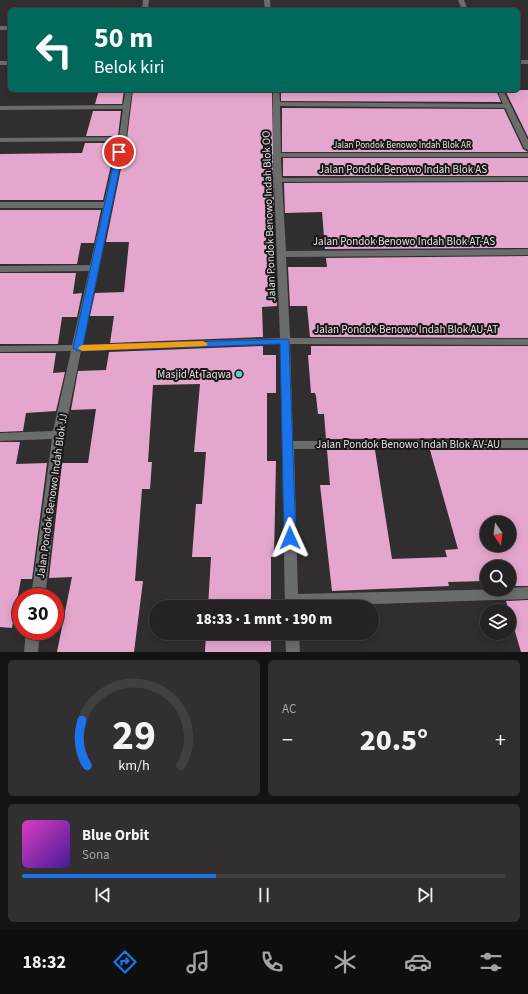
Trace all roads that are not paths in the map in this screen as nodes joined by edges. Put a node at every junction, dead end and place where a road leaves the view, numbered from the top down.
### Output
1 (129, 92) edge
2 (276, 92) edge
3 (501, 92) edge
4 (277, 104) junction
5 (507, 106) junction
6 (126, 107) junction
7 (0, 108) edge
8 (122, 139) junction
9 (0, 140) edge
10 (528, 148) edge
11 (277, 155) junction
12 (528, 155) edge
13 (528, 179) edge
14 (278, 180) junction
15 (0, 205) edge
16 (108, 206) junction
17 (528, 252) edge
18 (281, 254) junction
19 (0, 268) edge
20 (94, 268) junction
21 (285, 341) junction
22 (528, 342) edge
23 (78, 348) junction
24 (0, 349) edge
25 (58, 435) junction
26 (0, 437) edge
27 (528, 444) edge
28 (288, 445) junction
29 (39, 588) edge
30 (528, 593) edge
31 (292, 600) edge
32 (363, 600) edge
33 (32, 640) edge
34 (292, 640) edge
35 (31, 652) edge
36 (293, 652) edge

1 - 6 street
2 - 4 street, Jalan Pondok Benowo Indah Blok OO
3 - 5 street
4 - 5 street
4 - 11 street, Jalan Pondok Benowo Indah Blok OO
5 - 10 street
6 - 7 street
6 - 8 street
8 - 9 street
8 - 16 street
11 - 12 street, Jalan Pondok Benowo Indah Blok AR
11 - 14 street, Jalan Pondok Benowo Indah Blok OO
13 - 14 street, Jalan Pondok Benowo Indah Blok AS
14 - 18 street, Jalan Pondok Benowo Indah Blok OO
15 - 16 street
16 - 20 street
17 - 18 street, Jalan Pondok Benowo Indah Blok AT-AS
18 - 21 street, Jalan Pondok Benowo Indah Blok OO
19 - 20 street
20 - 23 street
21 - 22 street, Jalan Pondok Benowo Indah Blok AU-AT
21 - 23 street, Jalan Pondok Benowo Indah Blok AU-AT
21 - 28 street
23 - 24 street, Jalan Pondok Benowo Indah Blok AU-AT
23 - 25 street, Jalan Pondok Benowo Indah Blok JJ
25 - 26 street
25 - 29 street, Jalan Pondok Benowo Indah Blok JJ
27 - 28 street, Jalan Pondok Benowo Indah Blok AV-AU
28 - 31 street
30 - 32 street
33 - 35 street
34 - 36 street

